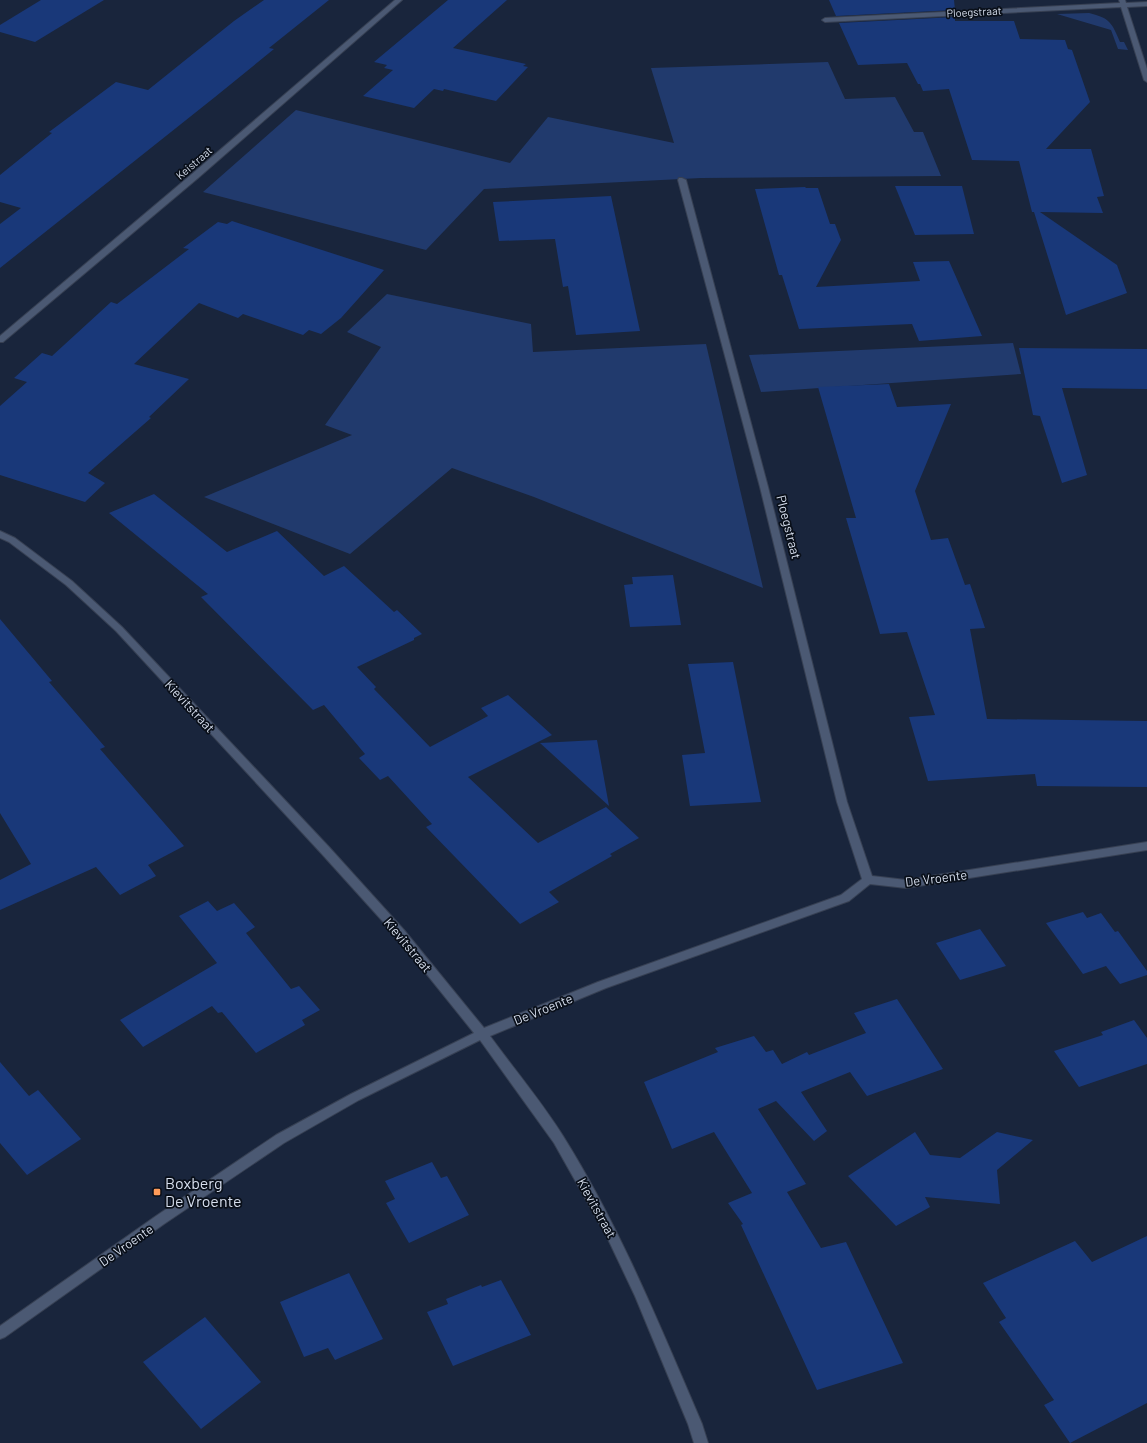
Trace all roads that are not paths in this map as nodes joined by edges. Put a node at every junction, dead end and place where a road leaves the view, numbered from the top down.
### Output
1 (399, 0) edge
2 (1123, 2) edge
3 (1147, 4) edge
4 (825, 20) dead end
5 (1147, 80) edge
6 (682, 180) dead end
7 (0, 340) edge
8 (0, 534) edge
9 (1147, 846) edge
10 (868, 880) junction
11 (482, 1034) junction
12 (0, 1333) edge
13 (701, 1443) edge

1 - 7 street, Keistraat
2 - 3 street, Ploegstraat
2 - 4 street, Ploegstraat
2 - 5 street
6 - 10 street, Ploegstraat
8 - 11 street, Kievitstraat
9 - 10 street, De Vroente
10 - 11 street, De Vroente
11 - 12 street, De Vroente
11 - 13 street, Kievitstraat

